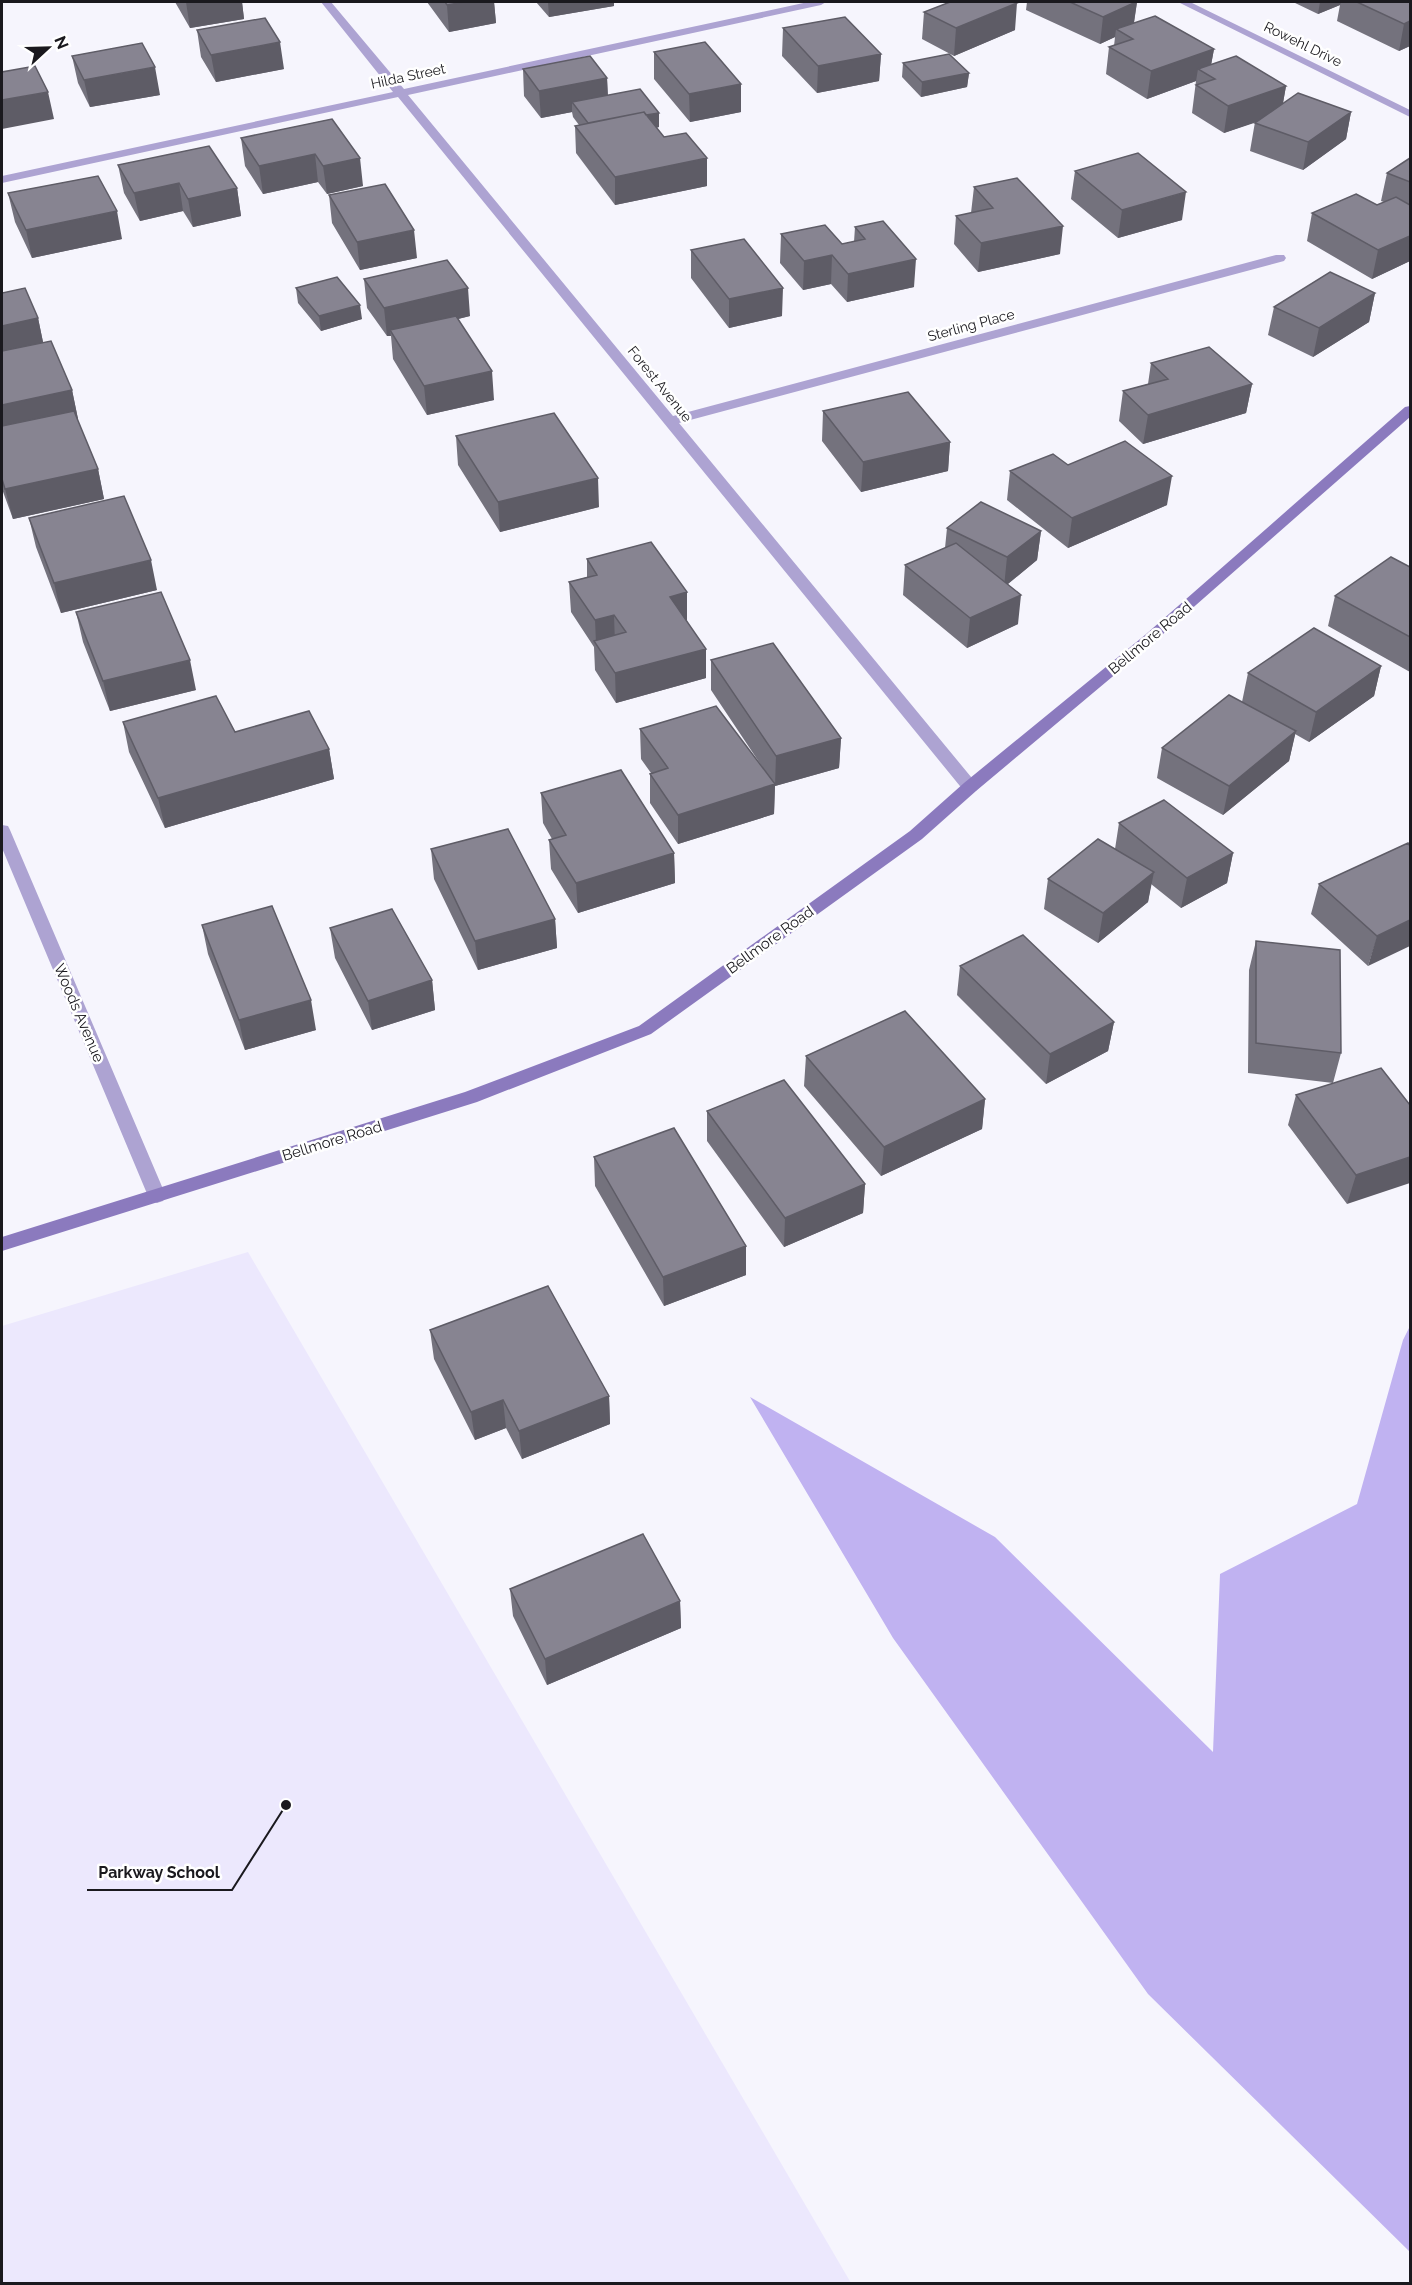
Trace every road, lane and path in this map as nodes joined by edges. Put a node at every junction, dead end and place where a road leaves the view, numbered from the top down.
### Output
1 (326, 2) edge
2 (821, 2) edge
3 (1183, 2) edge
4 (401, 93) junction
5 (1410, 114) edge
6 (2, 180) edge
7 (1280, 258) dead end
8 (1410, 410) edge
9 (670, 421) junction
10 (969, 787) junction
11 (2, 830) edge
12 (157, 1196) junction
13 (2, 1244) edge

1 - 4 street, Forest Avenue
2 - 4 street, Hilda Street
3 - 5 street, Rowehl Drive
4 - 6 street, Hilda Street
4 - 9 street, Forest Avenue
7 - 9 street, Sterling Place
8 - 10 main road, Bellmore Road
9 - 10 street, Forest Avenue
10 - 12 main road, Bellmore Road
11 - 12 street, Woods Avenue
12 - 13 main road, Bellmore Road

